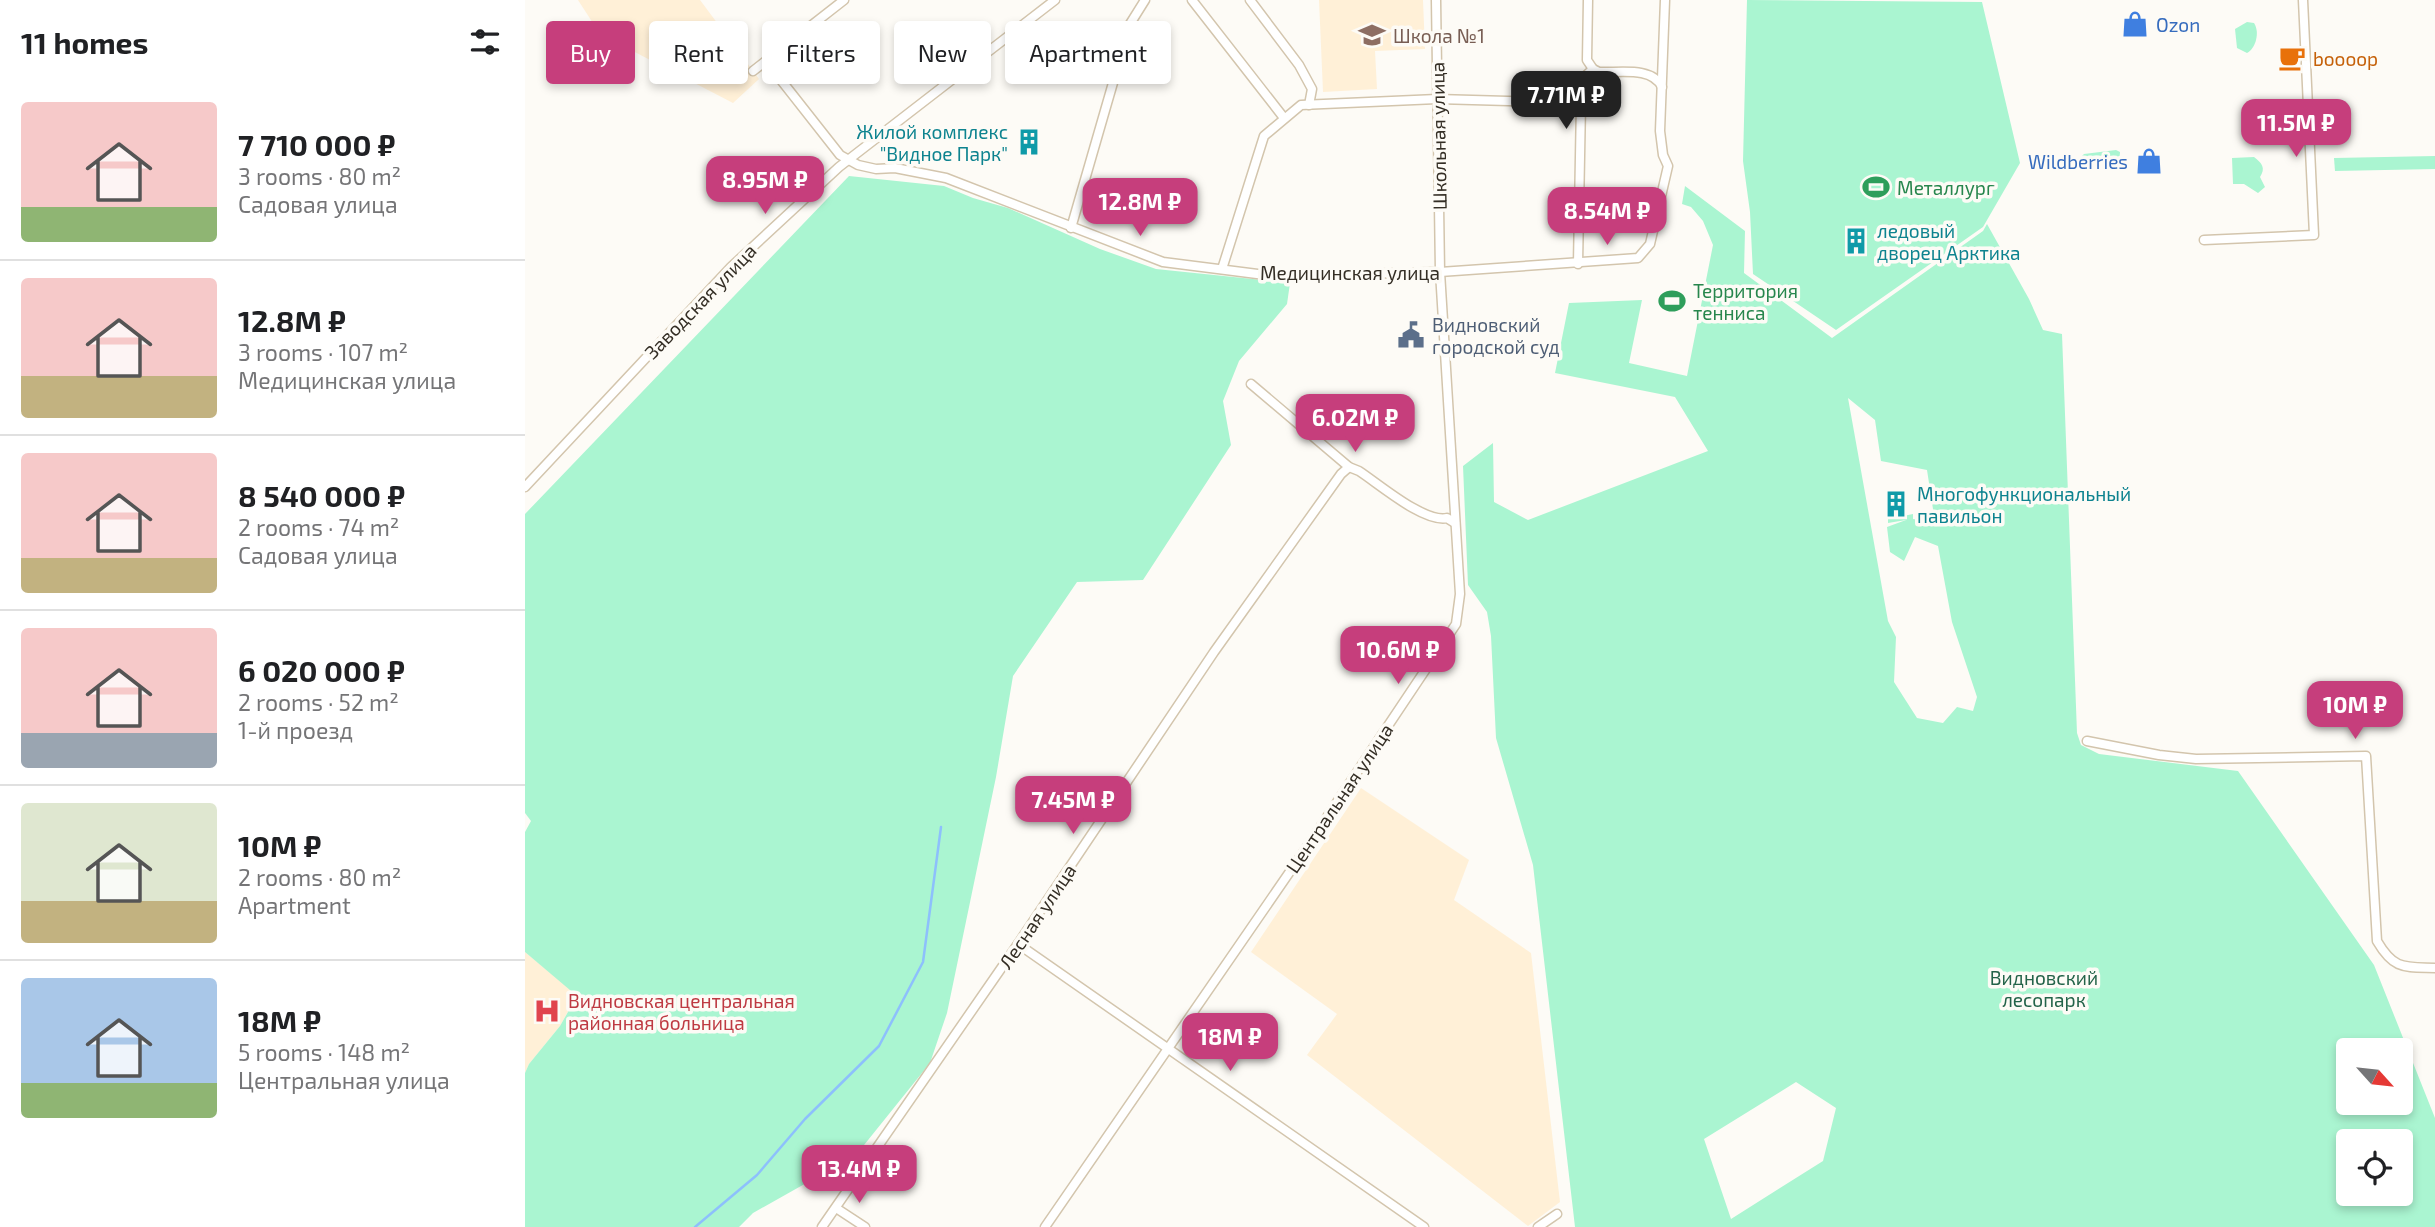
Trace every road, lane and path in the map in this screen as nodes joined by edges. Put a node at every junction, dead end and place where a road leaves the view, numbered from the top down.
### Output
1 (843, 0) edge
2 (1055, 0) edge
3 (1145, 0) edge
4 (1192, 0) edge
5 (1250, 0) edge
6 (1436, 0) edge
7 (1588, 0) edge
8 (1665, 0) edge
9 (2303, 0) edge
10 (816, 21) edge
11 (762, 64) edge
12 (1593, 69) junction
13 (753, 71) dead end
14 (784, 84) edge
15 (1662, 87) junction
16 (1437, 99) junction
17 (1581, 103) junction
18 (1309, 105) junction
19 (1284, 118) junction
20 (848, 160) junction
21 (1071, 228) junction
22 (2204, 240) dead end
23 (1578, 264) junction
24 (1222, 269) junction
25 (1440, 272) junction
26 (1251, 384) dead end
27 (1349, 467) junction
28 (525, 487) edge
29 (1455, 523) junction
30 (2087, 741) dead end
31 (1019, 944) junction
32 (2435, 968) edge
33 (1168, 1047) junction
34 (836, 1208) junction
35 (1557, 1214) dead end
36 (822, 1227) edge
37 (865, 1227) edge
38 (1045, 1227) edge
39 (1424, 1227) edge
40 (1538, 1227) edge

1 - 10 street
2 - 20 street, Заводская улица
3 - 21 street
4 - 19 street
5 - 18 street
6 - 16 street, Школьная улица
7 - 12 street
8 - 15 street
9 - 22 street
11 - 13 street
12 - 15 street
12 - 17 street
14 - 20 street
15 - 23 street, Медицинская улица
16 - 17 street
16 - 18 street
16 - 25 street, Школьная улица
17 - 23 street
18 - 19 street
19 - 24 street
20 - 21 street, Медицинская улица
20 - 28 street, Заводская улица
21 - 24 street, Медицинская улица
23 - 25 street, Медицинская улица
24 - 25 street, Медицинская улица
25 - 29 street, Центральная улица
26 - 27 street
27 - 29 street
27 - 31 street, Лесная улица
29 - 33 street, Центральная улица
30 - 32 street
31 - 33 street
31 - 34 street, Лесная улица
33 - 38 street, Центральная улица
33 - 39 street
34 - 36 street, Лесная улица
34 - 37 street
35 - 40 street

